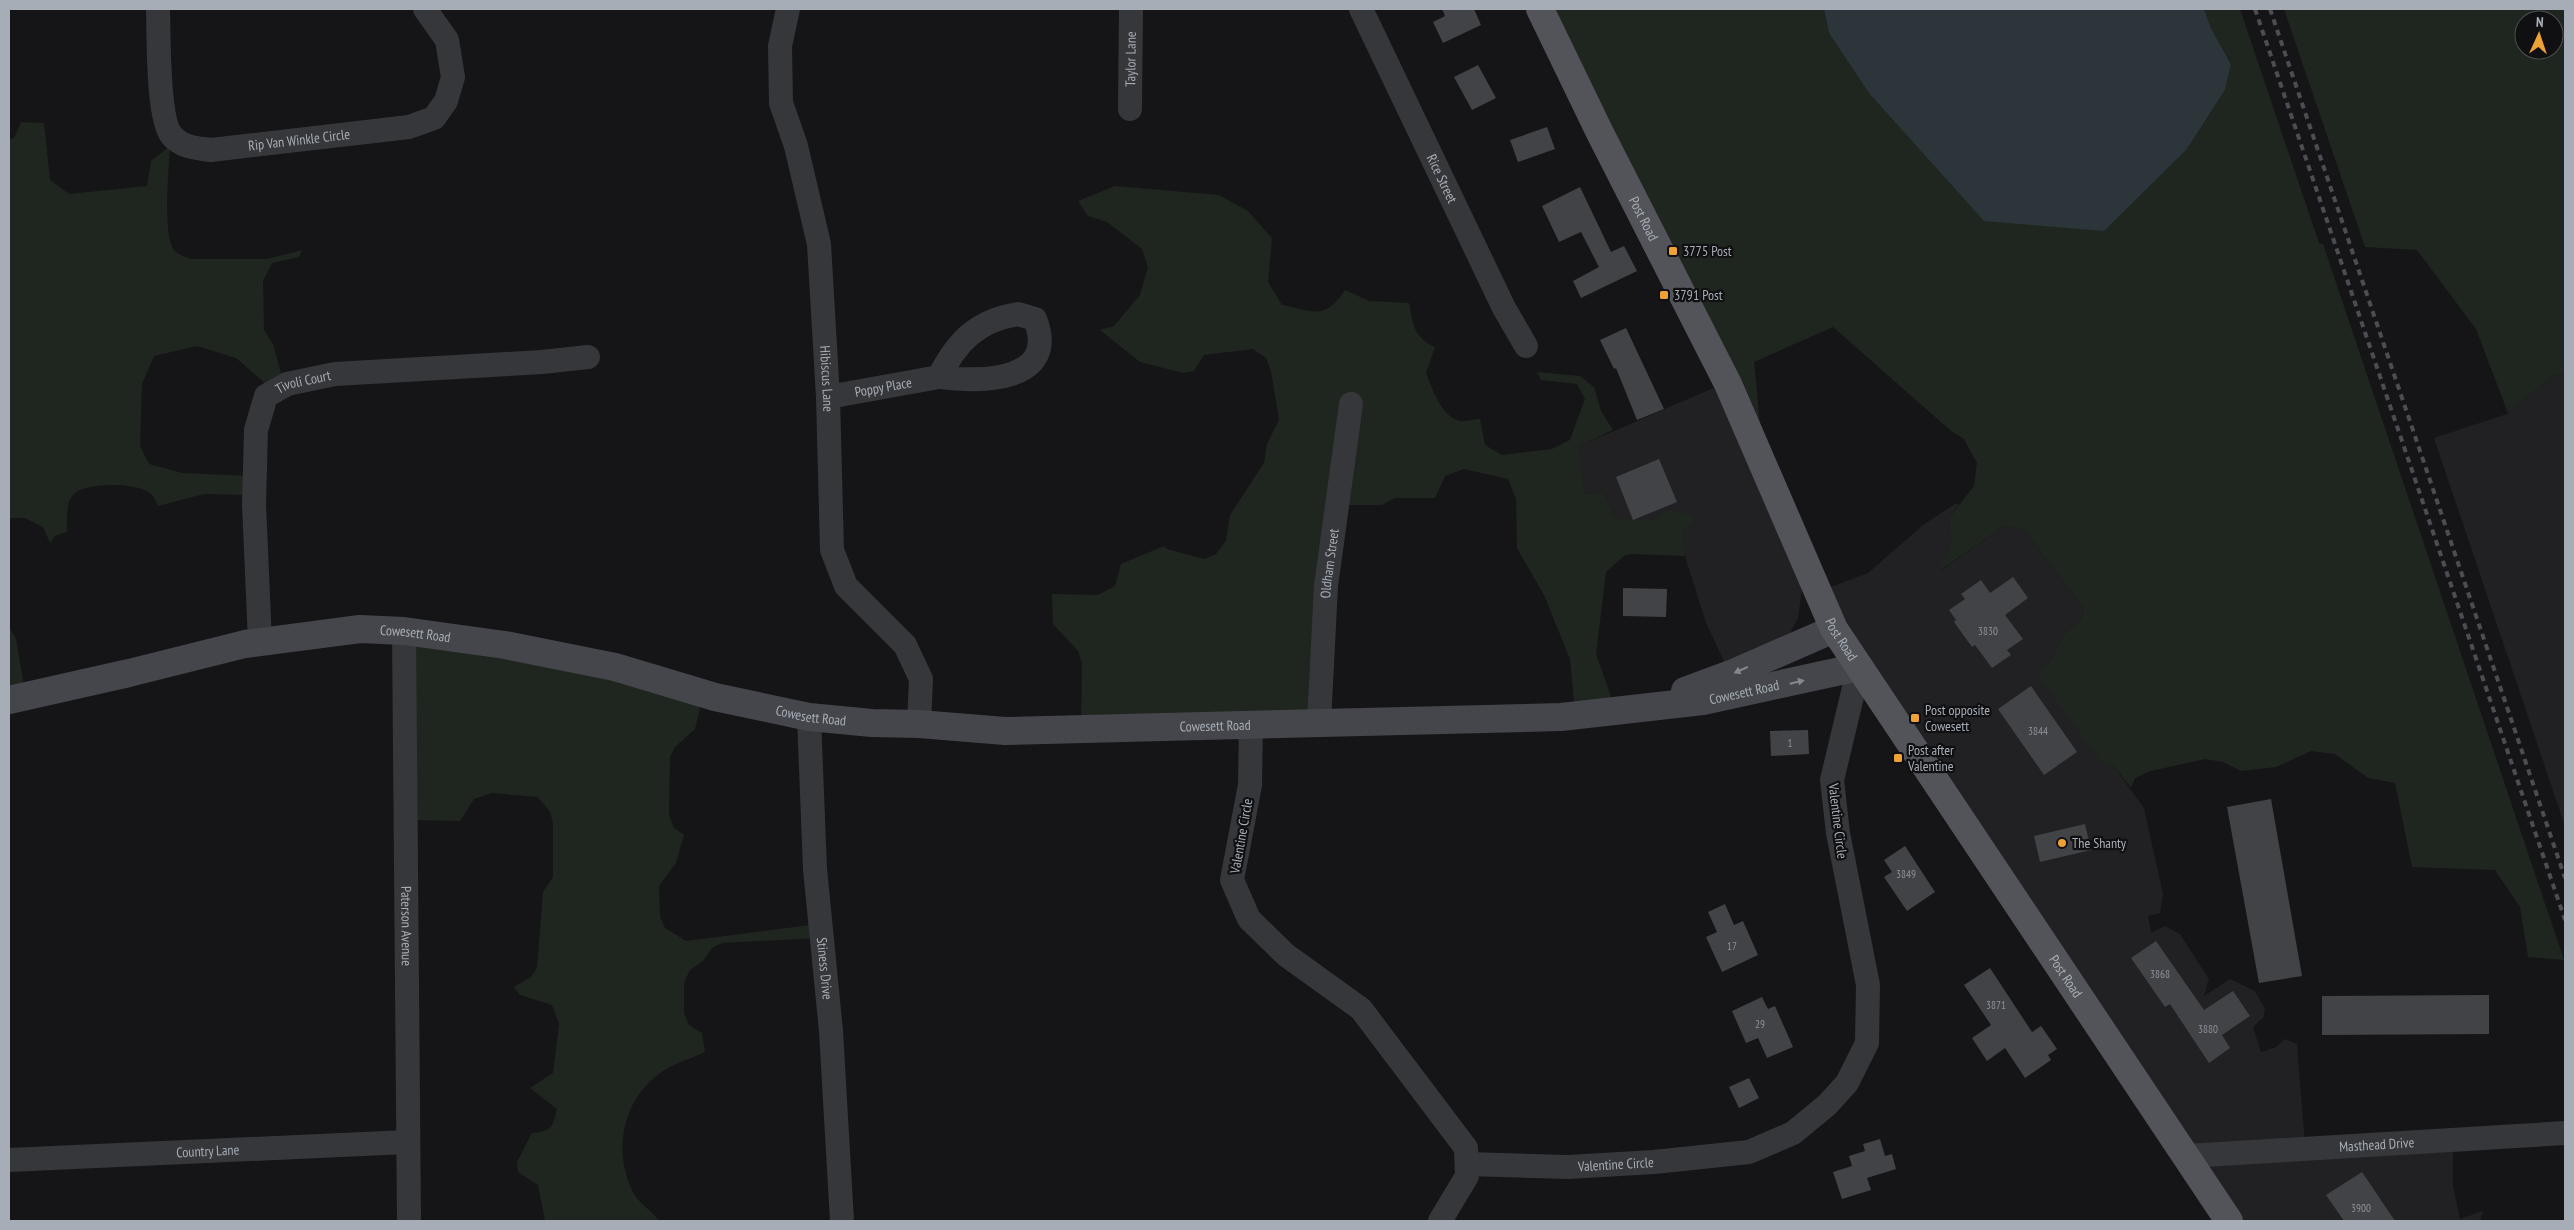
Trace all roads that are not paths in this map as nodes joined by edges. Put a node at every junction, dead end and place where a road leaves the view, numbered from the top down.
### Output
1 (158, 9) edge
2 (425, 9) edge
3 (788, 9) edge
4 (1131, 9) edge
5 (1361, 9) edge
6 (1540, 9) edge
7 (1130, 109) dead end
8 (1526, 346) dead end
9 (588, 357) dead end
10 (939, 377) dead end
11 (828, 397) junction
12 (1351, 404) dead end
13 (1834, 629) junction
14 (404, 631) junction
15 (260, 642) junction
16 (1859, 667) junction
17 (9, 700) edge
18 (1629, 710) junction
19 (809, 717) junction
20 (1319, 723) junction
21 (919, 724) junction
22 (1251, 724) junction
23 (2565, 1133) edge
24 (407, 1142) junction
25 (2187, 1156) junction
26 (9, 1160) edge
27 (1468, 1164) junction
28 (409, 1221) edge
29 (842, 1221) edge
30 (1440, 1221) edge
31 (2229, 1221) edge

1 - 2 street, Rip Van Winkle Circle
3 - 11 street, Hibiscus Lane
4 - 7 street, Taylor Lane
5 - 8 street, Rice Street
6 - 13 main road, Post Road
9 - 15 street, Tivoli Court
10 - 11 street, Poppy Place
11 - 21 street, Hibiscus Lane
12 - 20 street, Oldham Street
13 - 16 main road, Post Road
13 -> 18 main road, Cowesett Road
14 - 15 main road, Cowesett Road
14 - 19 main road, Cowesett Road
14 - 24 street, Paterson Avenue
15 - 17 main road, Cowesett Road
18 -> 16 main road, Cowesett Road
16 - 25 main road, Post Road
16 - 27 street, Valentine Circle
18 - 20 main road, Cowesett Road
19 - 21 main road, Cowesett Road
19 - 29 street, Stiness Drive
20 - 22 main road, Cowesett Road
21 - 22 main road, Cowesett Road
22 - 27 street, Valentine Circle
23 - 25 street, Masthead Drive
24 - 26 street, Country Lane
24 - 28 street, Paterson Avenue
25 - 31 main road, Post Road
27 - 30 street

